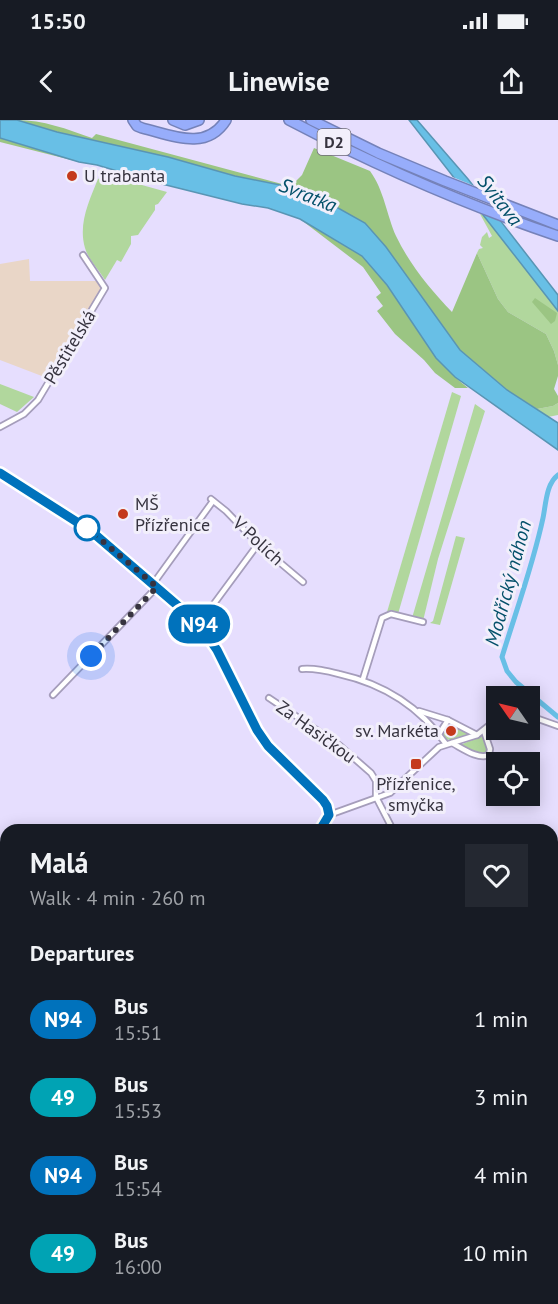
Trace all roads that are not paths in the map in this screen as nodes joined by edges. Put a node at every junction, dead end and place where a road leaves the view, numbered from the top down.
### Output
1 (133, 120) edge
2 (173, 120) edge
3 (199, 120) edge
4 (226, 120) edge
5 (289, 120) edge
6 (311, 120) edge
7 (325, 120) edge
8 (378, 153) junction
9 (558, 225) edge
10 (558, 236) edge
11 (83, 255) dead end
12 (0, 428) edge
13 (0, 472) edge
14 (258, 544) junction
15 (303, 582) dead end
16 (155, 586) junction
17 (423, 622) dead end
18 (199, 624) junction
19 (302, 669) dead end
20 (363, 679) junction
21 (53, 695) dead end
22 (269, 698) dead end
23 (416, 710) junction
24 (448, 720) junction
25 (540, 720) edge
26 (558, 726) edge
27 (484, 731) joint
28 (439, 734) junction
29 (477, 735) junction
30 (449, 743) junction
31 (376, 797) junction
32 (329, 815) junction
33 (324, 824) edge
34 (390, 824) edge

1 - 4 highway
2 - 3 highway
5 - 10 highway, D2
6 - 8 highway, D2
7 - 8 highway
8 - 9 highway, D2
11 - 12 street, Pěstitelská
13 - 16 street
14 - 15 street, V Polích
14 - 16 street, V Polích
14 - 18 street
16 - 18 street
16 - 21 street, V Polích
17 - 20 street
18 - 32 street
19 - 20 street
20 - 23 street
22 - 31 street, Za Hasičkou
23 - 24 street
23 - 28 street
24 - 28 street
24 - 29 street
25 - 26 street
27 - 29 street
27 - 30 street
28 - 30 street
29 - 30 street
30 - 31 street
31 - 32 street
31 - 34 street, Za Hasičkou
32 - 33 street

